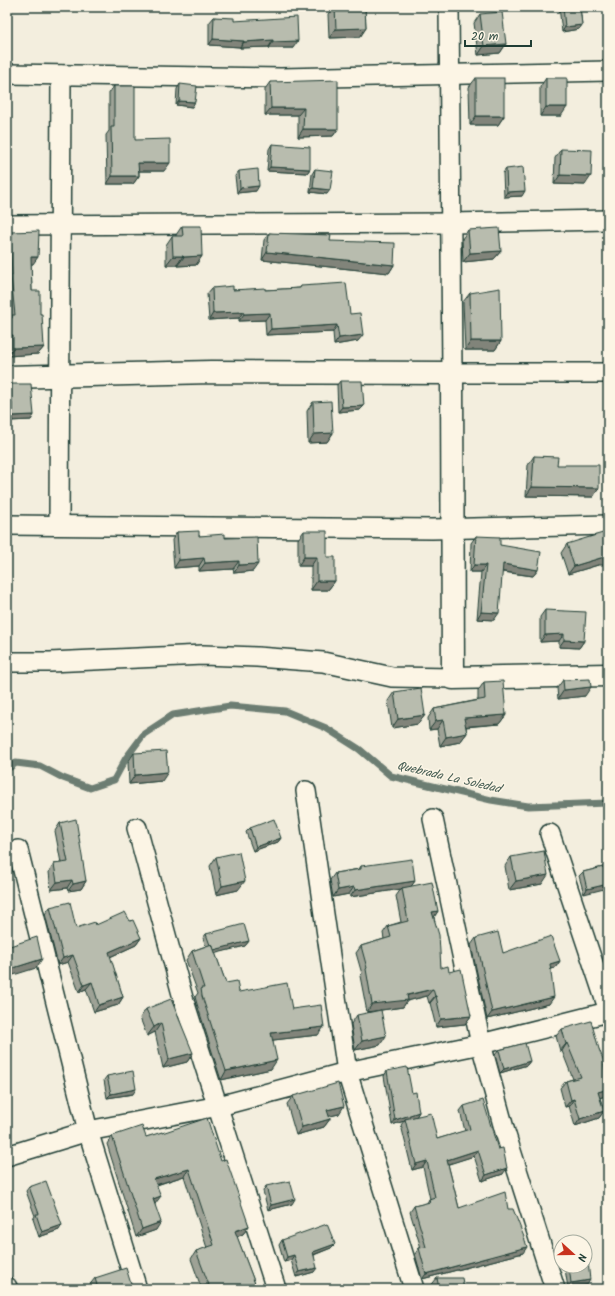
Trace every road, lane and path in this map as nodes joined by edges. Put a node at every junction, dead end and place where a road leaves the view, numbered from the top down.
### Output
1 (449, 7) edge
2 (608, 71) edge
3 (7, 74) edge
4 (449, 74) junction
5 (61, 75) junction
6 (608, 220) edge
7 (451, 223) junction
8 (60, 224) junction
9 (7, 225) edge
10 (452, 373) junction
11 (608, 373) edge
12 (59, 376) junction
13 (7, 377) edge
14 (7, 525) edge
15 (59, 525) junction
16 (608, 525) edge
17 (452, 529) junction
18 (7, 662) edge
19 (608, 675) edge
20 (453, 678) junction
21 (306, 791) dead end
22 (433, 819) dead end
23 (137, 828) dead end
24 (550, 834) dead end
25 (18, 850) dead end
26 (608, 1008) edge
27 (608, 1012) edge
28 (481, 1044) junction
29 (347, 1072) junction
30 (219, 1106) junction
31 (88, 1131) junction
32 (7, 1156) edge
33 (137, 1289) edge
34 (276, 1289) edge
35 (414, 1289) edge
36 (555, 1289) edge

1 - 4 street
2 - 4 street
3 - 5 street
4 - 5 street
4 - 7 street
5 - 8 street
6 - 7 street
7 - 8 street
7 - 10 street
8 - 9 street
8 - 12 street
10 - 11 street
10 - 12 street
10 - 17 street
12 - 13 street
12 - 15 street
14 - 15 street
15 - 17 street
16 - 17 street
17 - 20 street
18 - 20 street
19 - 20 street
21 - 29 street
22 - 28 street
23 - 30 street
24 - 26 street
25 - 31 street
27 - 28 street
28 - 29 street
28 - 36 street
29 - 30 street
29 - 35 street
30 - 31 street
30 - 34 street
31 - 32 street
31 - 33 street

